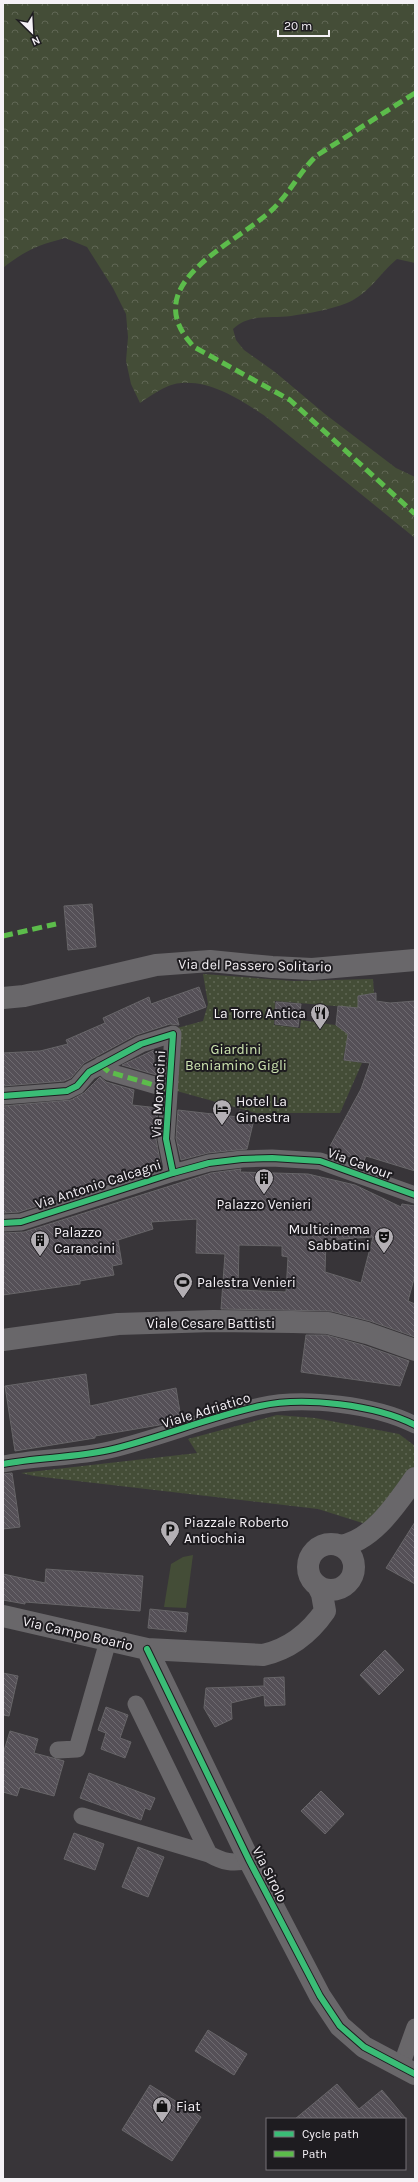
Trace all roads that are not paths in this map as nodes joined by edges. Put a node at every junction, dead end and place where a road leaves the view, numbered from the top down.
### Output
1 (415, 960) edge
2 (3, 998) edge
3 (101, 1065) junction
4 (168, 1089) junction
5 (3, 1096) edge
6 (272, 1158) joint
7 (173, 1172) junction
8 (415, 1195) edge
9 (3, 1223) edge
10 (3, 1340) edge
11 (415, 1350) edge
12 (415, 1425) edge
13 (3, 1464) edge
14 (410, 1484) edge
15 (346, 1552) junction
16 (318, 1586) junction
17 (3, 1616) edge
18 (108, 1641) junction
19 (147, 1649) junction
20 (136, 1704) dead end
21 (58, 1750) dead end
22 (82, 1816) dead end
23 (209, 1854) junction
24 (249, 1860) junction
25 (415, 2027) edge
26 (408, 2070) edge

1 - 2 street, Via del Passero Solitario
3 - 4 street
3 - 4 street, Via Moroncini
3 - 5 street, Via Moroncini
4 - 7 street, Via Moroncini
6 - 7 street, Via Antonio Calcagni
6 - 8 street, Via Cavour
7 - 9 street, Via Antonio Calcagni
10 - 11 street, Viale Cesare Battisti
12 - 13 street, Viale Adriatico
14 - 15 street
15 - 16 street
15 - 16 street
16 - 19 street, Via Campo Boario
17 - 18 street, Via Campo Boario
18 - 19 street, Via Campo Boario
18 - 21 street
19 - 24 street, Via Sirolo
20 - 23 street
22 - 23 street
23 - 24 street
24 - 26 street, Via Sirolo
25 - 26 street

